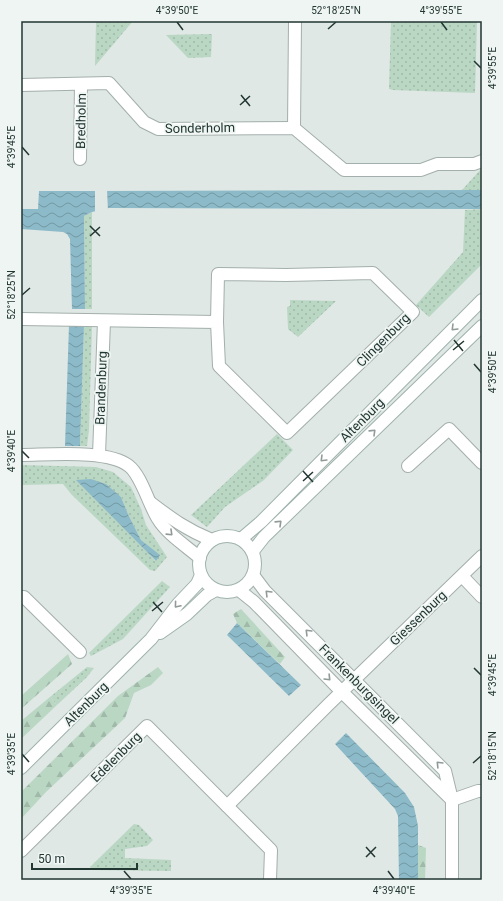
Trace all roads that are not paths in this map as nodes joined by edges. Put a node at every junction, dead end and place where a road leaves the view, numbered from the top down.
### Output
1 (295, 21) edge
2 (101, 83) joint
3 (81, 84) junction
4 (21, 85) edge
5 (294, 128) junction
6 (80, 159) dead end
7 (482, 161) edge
8 (482, 300) edge
9 (21, 320) edge
10 (104, 320) junction
11 (217, 322) junction
12 (482, 326) edge
13 (21, 455) edge
14 (99, 455) junction
15 (482, 463) edge
16 (408, 466) dead end
17 (148, 501) junction
18 (241, 539) junction
19 (212, 540) junction
20 (253, 551) junction
21 (482, 556) edge
22 (200, 558) junction
23 (201, 575) junction
24 (253, 576) junction
25 (462, 576) junction
26 (216, 590) junction
27 (239, 590) junction
28 (21, 597) edge
29 (482, 597) edge
30 (151, 639) junction
31 (80, 652) dead end
32 (354, 679) junction
33 (342, 692) junction
34 (21, 768) edge
35 (482, 792) edge
36 (452, 800) junction
37 (227, 806) junction
38 (21, 851) edge
39 (270, 880) edge
40 (452, 880) edge

1 - 5 street
2 - 3 street, Bredholm
2 - 5 street, Sonderholm
3 - 4 street, Bredholm
3 - 6 street, Bredholm
5 - 7 street
8 -> 18 street, Altenburg
9 - 10 street
10 - 11 street
10 - 14 street, Brandenburg
11 - 11 street, Clingenburg
20 -> 12 street, Altenburg
13 - 14 street
14 - 17 street
15 - 16 street
17 - 19 street
17 -> 22 street
18 - 19 street
18 - 20 street
19 - 22 street
20 - 24 street
21 - 25 street, Giessenburg
22 - 23 street
23 - 26 street
23 -> 30 street, Altenburg
24 - 27 street
32 -> 24 street, Frankenburgsingel
25 - 29 street
25 - 32 street, Giessenburg
26 - 27 street
26 - 30 street, Altenburg
27 -> 33 street, Frankenburgsingel
28 - 31 street
30 - 34 street, Altenburg
32 - 33 street, Giessenburg
36 -> 32 street, Frankenburgsingel
33 - 36 street, Frankenburgsingel
33 - 37 street
35 - 36 street
36 - 40 street, Frankenburgsingel
37 - 38 street, Edelenburg
37 - 39 street, Edelenburg

